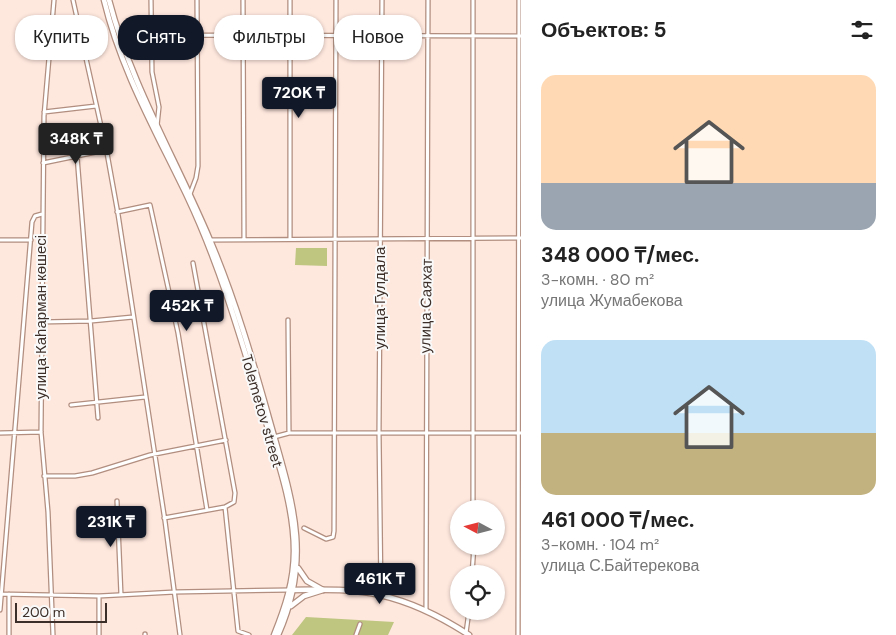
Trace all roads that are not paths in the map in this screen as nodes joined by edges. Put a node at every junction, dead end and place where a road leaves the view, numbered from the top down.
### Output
1 (54, 0) edge
2 (73, 0) edge
3 (104, 0) edge
4 (109, 0) edge
5 (151, 0) edge
6 (198, 0) edge
7 (243, 0) edge
8 (290, 0) edge
9 (336, 0) edge
10 (382, 0) edge
11 (428, 0) edge
12 (473, 0) edge
13 (519, 0) edge
14 (151, 15) edge
15 (198, 15) edge
16 (243, 15) edge
17 (290, 15) edge
18 (336, 15) edge
19 (382, 15) edge
20 (422, 36) edge
21 (428, 36) junction
22 (473, 36) junction
23 (520, 36) edge
24 (152, 60) edge
25 (198, 60) edge
26 (243, 60) edge
27 (290, 60) edge
28 (335, 60) edge
29 (381, 60) edge
30 (96, 106) junction
31 (44, 112) junction
32 (155, 129) junction
33 (106, 150) junction
34 (77, 156) junction
35 (43, 163) junction
36 (190, 194) junction
37 (117, 212) junction
38 (42, 214) junction
39 (290, 238) junction
40 (335, 238) junction
41 (380, 238) junction
42 (427, 238) junction
43 (474, 238) junction
44 (520, 238) edge
45 (244, 239) junction
46 (0, 240) edge
47 (31, 240) junction
48 (210, 240) junction
49 (193, 263) dead end
50 (133, 317) junction
51 (288, 320) dead end
52 (91, 321) junction
53 (41, 322) junction
54 (145, 397) junction
55 (97, 402) junction
56 (71, 405) dead end
57 (98, 418) dead end
58 (15, 432) junction
59 (40, 432) junction
60 (379, 432) junction
61 (0, 433) edge
62 (289, 433) junction
63 (335, 433) junction
64 (425, 433) junction
65 (520, 433) edge
66 (472, 434) junction
67 (274, 437) junction
68 (226, 440) junction
69 (197, 446) junction
70 (154, 454) junction
71 (44, 476) junction
72 (473, 500) edge
73 (118, 501) dead end
74 (225, 507) junction
75 (207, 510) junction
76 (164, 518) junction
77 (304, 528) dead end
78 (297, 568) junction
79 (234, 590) junction
80 (292, 590) junction
81 (322, 590) junction
82 (174, 592) junction
83 (2, 594) edge
84 (8, 594) junction
85 (51, 594) junction
86 (121, 595) junction
87 (381, 595) junction
88 (99, 596) junction
89 (290, 606) junction
90 (0, 610) edge
91 (426, 612) junction
92 (468, 620) edge
93 (360, 624) dead end
94 (467, 634) edge
95 (9, 635) edge
96 (53, 635) edge
97 (99, 635) edge
98 (180, 635) edge
99 (249, 635) edge
100 (274, 635) edge
101 (278, 635) edge
102 (356, 635) edge
103 (518, 635) edge

1 - 31 street, улица Каһарман көшесі
2 - 30 street
3 - 32 main road, Tolemetov street
4 - 32 main road, Tolemetov street
5 - 14 street
6 - 15 street
7 - 16 street
8 - 17 street
9 - 18 street
10 - 19 street, улица Гулдала
11 - 21 street, улица Саяхат
12 - 22 street
13 - 23 street
20 - 21 street
21 - 22 street
21 - 42 street, улица Саяхат
22 - 23 street
22 - 43 street
23 - 44 street
24 - 32 street
25 - 36 street
26 - 45 street
27 - 39 street
28 - 40 street
29 - 41 street, улица Гулдала
30 - 31 street
30 - 33 street
31 - 35 street, улица Каһарман көшесі
32 - 36 main road, Tolemetov street
32 - 80 main road, Tolemetov street
33 - 34 street
33 - 37 street
34 - 35 street
34 - 52 street
35 - 38 street, улица Каһарман көшесі
36 - 48 main road, Tolemetov street
37 - 50 street
37 - 69 street
38 - 47 street
38 - 53 street, улица Каһарман көшесі
39 - 40 street
39 - 45 street
40 - 41 street
40 - 63 street
41 - 42 street
41 - 60 street, улица Гулдала
42 - 43 street
42 - 64 street, улица Саяхат
43 - 44 street
43 - 66 street
44 - 65 street
45 - 48 street
46 - 47 street
47 - 58 street
48 - 67 main road, Tolemetov street
49 - 68 street
50 - 52 street
50 - 54 street
51 - 62 street
52 - 53 street
52 - 55 street
53 - 59 street, улица Каһарман көшесі
54 - 55 street
54 - 70 street
55 - 56 street
55 - 57 street
58 - 59 street
58 - 61 street
58 - 83 street
59 - 71 street, улица Каһарман көшесі
60 - 63 street
60 - 64 street
60 - 87 street, улица Гулдала
62 - 63 street
62 - 67 street
63 - 77 street
64 - 66 street
64 - 91 street, улица Саяхат
65 - 66 street
65 - 103 street
66 - 72 street
67 - 78 main road, Tolemetov street
68 - 69 street
68 - 74 street
69 - 70 street
69 - 75 street
70 - 71 street
70 - 76 street
71 - 85 street, улица Каһарман көшесі
73 - 86 street
74 - 75 street
74 - 79 street
75 - 76 street
76 - 82 street
78 - 80 main road, Tolemetov street
78 - 81 main road
79 - 80 street
79 - 82 street
79 - 99 street
80 - 81 main road
80 - 89 main road, Tolemetov street
80 - 100 main road, Tolemetov street
81 - 87 main road
81 - 89 main road
82 - 86 street
82 - 98 street
83 - 84 street
83 - 90 street
84 - 85 street
84 - 95 street
85 - 88 street
85 - 96 street, улица Каһарман көшесі
86 - 88 street
87 - 91 main road
88 - 97 street
89 - 101 main road, Tolemetov street
91 - 94 main road
92 - 94 street
93 - 102 street

